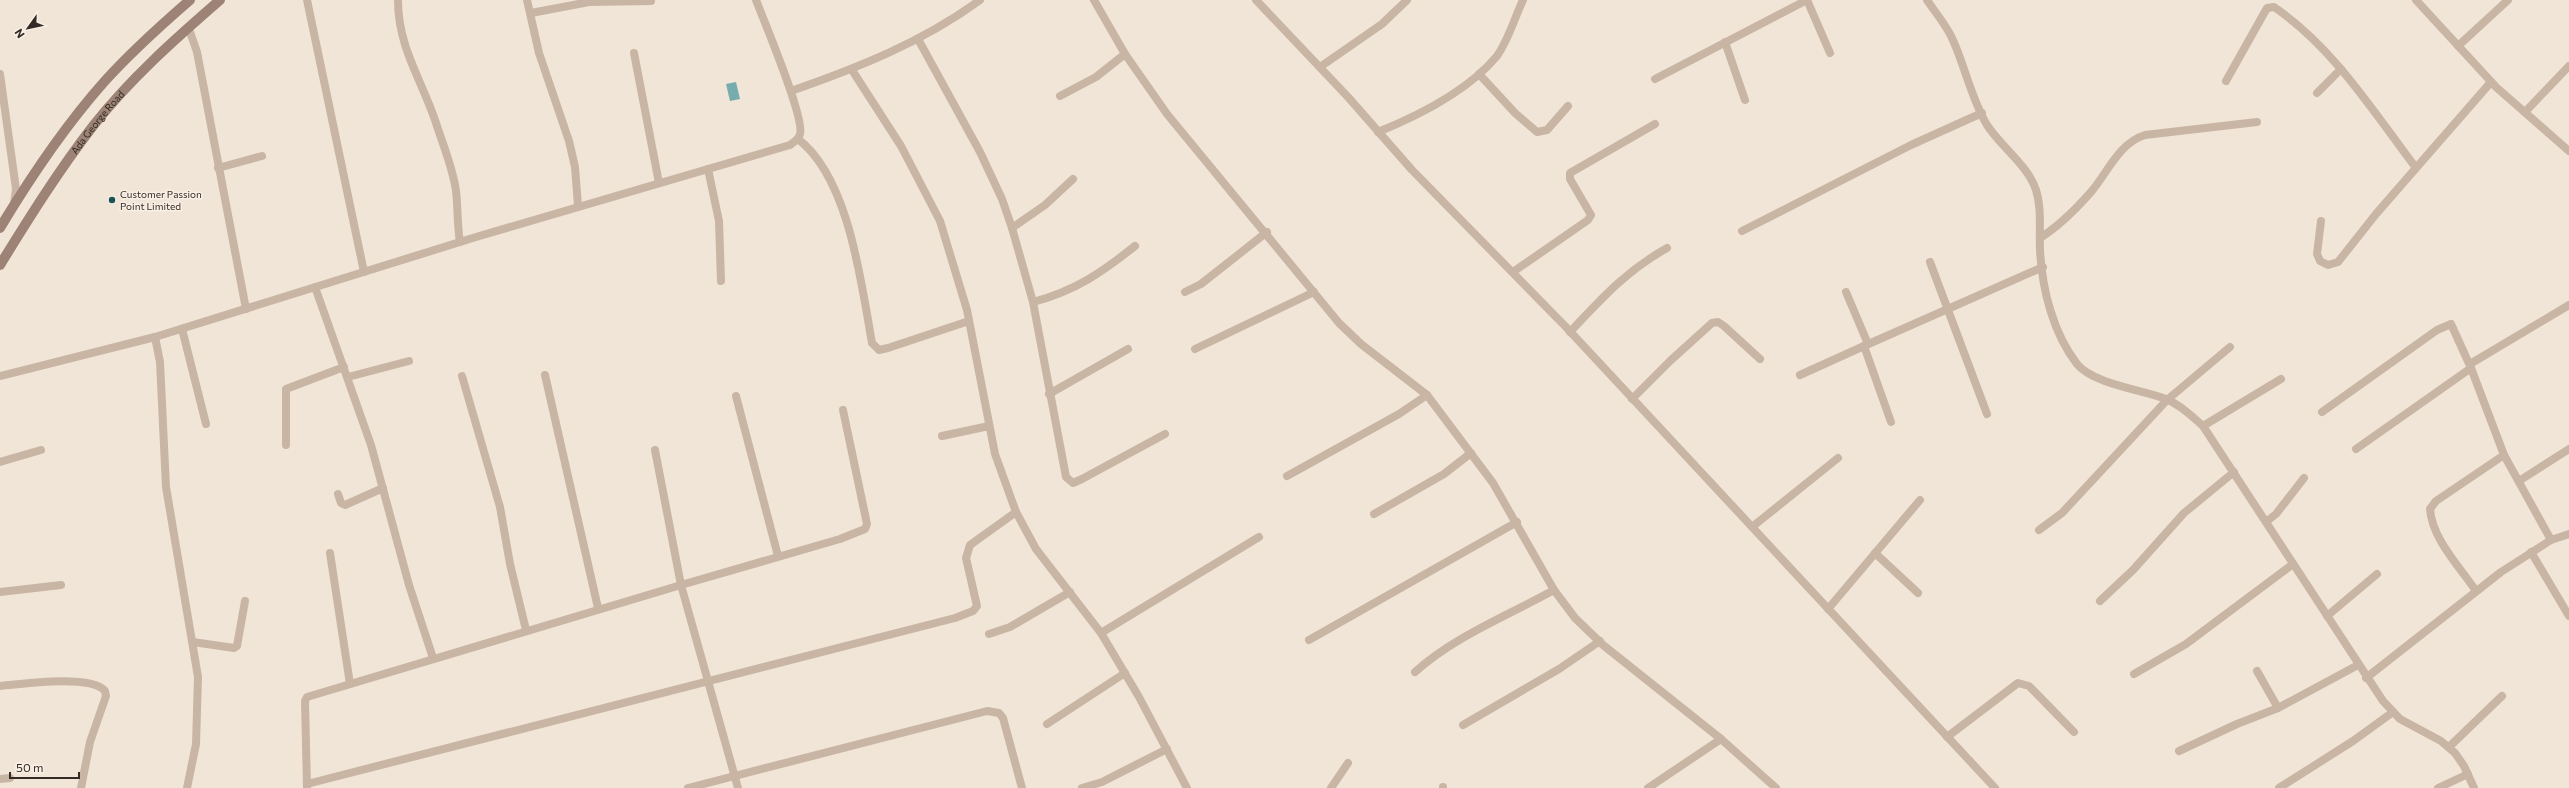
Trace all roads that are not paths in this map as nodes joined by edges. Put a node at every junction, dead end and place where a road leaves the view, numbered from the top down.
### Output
1 (190, 0) edge
2 (220, 0) edge
3 (307, 0) edge
4 (398, 0) edge
5 (527, 0) edge
6 (756, 0) edge
7 (980, 0) edge
8 (1094, 0) edge
9 (1407, 0) edge
10 (1522, 0) edge
11 (1807, 0) edge
12 (1927, 0) edge
13 (2416, 0) edge
14 (2508, 0) edge
15 (651, 1) edge
16 (1261, 2) edge
17 (531, 13) junction
18 (189, 28) junction
19 (918, 39) junction
20 (1726, 42) junction
21 (2458, 46) junction
22 (634, 53) dead end
23 (1830, 53) dead end
24 (1125, 54) junction
25 (2569, 66) edge
26 (1320, 67) junction
27 (2341, 69) junction
28 (852, 70) junction
29 (0, 74) edge
30 (1479, 74) junction
31 (1655, 79) dead end
32 (2226, 81) dead end
33 (2491, 82) junction
34 (791, 91) junction
35 (2317, 93) dead end
36 (1060, 96) dead end
37 (1745, 100) dead end
38 (1568, 106) dead end
39 (2525, 112) junction
40 (1982, 113) junction
41 (2257, 122) dead end
42 (1655, 124) dead end
43 (1378, 132) junction
44 (798, 139) junction
45 (2569, 151) edge
46 (262, 156) dead end
47 (218, 168) junction
48 (2416, 168) junction
49 (708, 169) junction
50 (1074, 179) dead end
51 (659, 183) junction
52 (14, 204) junction
53 (578, 206) junction
54 (2321, 221) dead end
55 (0, 228) edge
56 (1012, 228) junction
57 (1742, 231) dead end
58 (1267, 232) junction
59 (2040, 238) junction
60 (460, 242) junction
61 (1135, 246) dead end
62 (1667, 248) dead end
63 (1930, 262) dead end
64 (0, 265) edge
65 (2043, 267) junction
66 (364, 272) junction
67 (1513, 272) junction
68 (721, 281) dead end
69 (315, 287) junction
70 (1185, 292) dead end
71 (1314, 292) junction
72 (1846, 292) dead end
73 (1033, 302) junction
74 (2569, 305) edge
75 (1949, 308) junction
76 (246, 309) junction
77 (969, 321) junction
78 (182, 329) junction
79 (1570, 332) junction
80 (155, 337) junction
81 (1866, 345) junction
82 (2230, 347) dead end
83 (1128, 349) dead end
84 (1195, 349) dead end
85 (1760, 359) dead end
86 (410, 362) dead end
87 (2470, 366) junction
88 (344, 367) junction
89 (545, 375) dead end
90 (1800, 375) dead end
91 (0, 376) edge
92 (462, 376) dead end
93 (348, 378) junction
94 (2281, 379) dead end
95 (1050, 394) junction
96 (1427, 395) junction
97 (736, 396) dead end
98 (1632, 399) junction
99 (2168, 400) junction
100 (843, 410) dead end
101 (2322, 412) dead end
102 (1987, 414) dead end
103 (1891, 422) dead end
104 (206, 424) dead end
105 (989, 426) junction
106 (2203, 426) junction
107 (1166, 434) dead end
108 (942, 436) dead end
109 (286, 445) dead end
110 (2356, 449) dead end
111 (2569, 449) edge
112 (41, 450) dead end
113 (655, 450) dead end
114 (1471, 453) junction
115 (2504, 455) junction
116 (1838, 458) dead end
117 (0, 462) edge
118 (2234, 472) junction
119 (1287, 476) dead end
120 (2304, 478) dead end
121 (2519, 481) junction
122 (383, 488) junction
123 (338, 494) dead end
124 (1920, 500) dead end
125 (1016, 512) junction
126 (1374, 514) dead end
127 (1517, 522) junction
128 (2266, 522) junction
129 (1752, 527) junction
130 (2039, 530) dead end
131 (2569, 534) edge
132 (1259, 537) dead end
133 (2550, 540) junction
134 (330, 552) dead end
135 (2531, 552) junction
136 (1876, 553) junction
137 (778, 556) junction
138 (2293, 564) junction
139 (2377, 574) dead end
140 (61, 585) dead end
141 (681, 585) junction
142 (1554, 590) junction
143 (2476, 591) junction
144 (0, 592) edge
145 (1070, 592) junction
146 (1918, 593) dead end
147 (246, 601) dead end
148 (2100, 601) dead end
149 (598, 608) junction
150 (1828, 609) junction
151 (2326, 616) junction
152 (2569, 616) edge
153 (526, 630) junction
154 (1102, 633) junction
155 (989, 634) dead end
156 (1309, 640) dead end
157 (1600, 641) junction
158 (193, 642) junction
159 (433, 658) junction
160 (2358, 665) junction
161 (2257, 671) dead end
162 (1415, 672) dead end
163 (1125, 674) junction
164 (2134, 674) dead end
165 (2366, 678) junction
166 (709, 681) junction
167 (350, 684) junction
168 (0, 686) edge
169 (2502, 696) dead end
170 (2278, 708) junction
171 (2393, 712) junction
172 (1047, 724) dead end
173 (1463, 725) dead end
174 (2074, 732) dead end
175 (1947, 737) junction
176 (1721, 739) junction
177 (2449, 747) junction
178 (1167, 749) junction
179 (2179, 751) dead end
180 (1348, 763) dead end
181 (2468, 774) junction
182 (735, 776) junction
183 (10, 778) dead end
184 (0, 779) edge
185 (307, 786) edge
186 (81, 788) edge
187 (187, 788) edge
188 (688, 788) edge
189 (738, 788) edge
190 (1022, 788) edge
191 (1082, 788) edge
192 (1187, 788) edge
193 (1331, 788) edge
194 (1648, 788) edge
195 (1776, 788) edge
196 (1995, 788) edge
197 (2279, 788) edge
198 (2438, 788) edge
199 (2474, 788) edge

1 - 52 main road, Ada George Road
2 - 18 main road, Ada George Road
3 - 66 street
4 - 60 street
5 - 17 street
6 - 34 street
7 - 19 street
8 - 24 street
9 - 26 street
10 - 30 street
11 - 20 street
11 - 23 street
12 - 40 street
13 - 21 street
14 - 21 street
15 - 17 street
16 - 26 street
17 - 53 street
18 - 47 street
18 - 64 main road, Ada George Road
19 - 28 street
19 - 56 street
20 - 31 street
20 - 37 street
21 - 33 street
22 - 51 street
24 - 36 street
24 - 58 street
25 - 39 street
26 - 43 street
27 - 32 street
27 - 35 street
27 - 48 street
28 - 34 street
28 - 77 street
29 - 52 street
30 - 38 street
30 - 43 street
33 - 39 street
33 - 48 street
34 - 44 street
39 - 45 street
40 - 57 street
40 - 59 street
41 - 59 street
42 - 67 street
43 - 67 street
44 - 49 street
44 - 77 street
46 - 47 street
47 - 76 street
48 - 54 street
49 - 51 street
49 - 68 street
50 - 56 street
51 - 53 street
52 - 55 main road, Ada George Road
53 - 60 street
56 - 73 street
58 - 70 street
58 - 71 street
59 - 65 street
60 - 66 street
61 - 73 street
62 - 79 street
63 - 75 street
65 - 75 street
65 - 99 street
66 - 69 street
67 - 79 street
69 - 76 street
69 - 88 street
71 - 84 street
71 - 96 street
72 - 81 street
73 - 95 street
74 - 87 street
75 - 81 street
75 - 102 street
76 - 78 street
77 - 105 street
78 - 80 street
78 - 104 street
79 - 98 street
80 - 91 street
80 - 158 street
81 - 90 street
81 - 103 street
82 - 99 street
83 - 95 street
85 - 98 street
86 - 93 street
87 - 101 street
87 - 110 street
87 - 115 street
88 - 93 street
88 - 109 street
89 - 149 street
92 - 153 street
93 - 122 street
94 - 106 street
95 - 107 street
96 - 114 street
96 - 119 street
97 - 137 street
98 - 129 street
99 - 106 street
99 - 130 street
100 - 137 street
105 - 108 street
105 - 125 street
106 - 118 street
111 - 121 street
112 - 117 street
113 - 141 street
114 - 126 street
114 - 127 street
115 - 121 street
115 - 143 street
116 - 129 street
118 - 128 street
118 - 148 street
120 - 128 street
121 - 133 street
122 - 123 street
122 - 159 street
124 - 136 street
125 - 145 street
125 - 166 street
127 - 142 street
127 - 156 street
128 - 138 street
129 - 150 street
131 - 133 street
132 - 154 street
133 - 135 street
134 - 167 street
135 - 143 street
135 - 152 street
136 - 146 street
136 - 150 street
137 - 141 street
138 - 151 street
138 - 164 street
139 - 151 street
140 - 144 street
141 - 149 street
141 - 166 street
142 - 157 street
142 - 162 street
143 - 165 street
145 - 154 street
145 - 155 street
147 - 158 street
149 - 153 street
150 - 175 street
151 - 160 street
153 - 159 street
154 - 163 street
157 - 173 street
157 - 176 street
158 - 187 street
159 - 167 street
160 - 165 street
160 - 170 street
161 - 170 street
163 - 172 street
163 - 178 street
165 - 171 street
166 - 182 street
166 - 185 street
167 - 185 street
168 - 186 street
169 - 177 street
170 - 179 street
171 - 177 street
171 - 197 street
174 - 175 street
175 - 196 street
176 - 194 street
176 - 195 street
177 - 181 street
178 - 191 street
178 - 192 street
180 - 193 street
181 - 198 street
181 - 199 street
182 - 188 street
182 - 189 street
182 - 190 street
183 - 184 street

